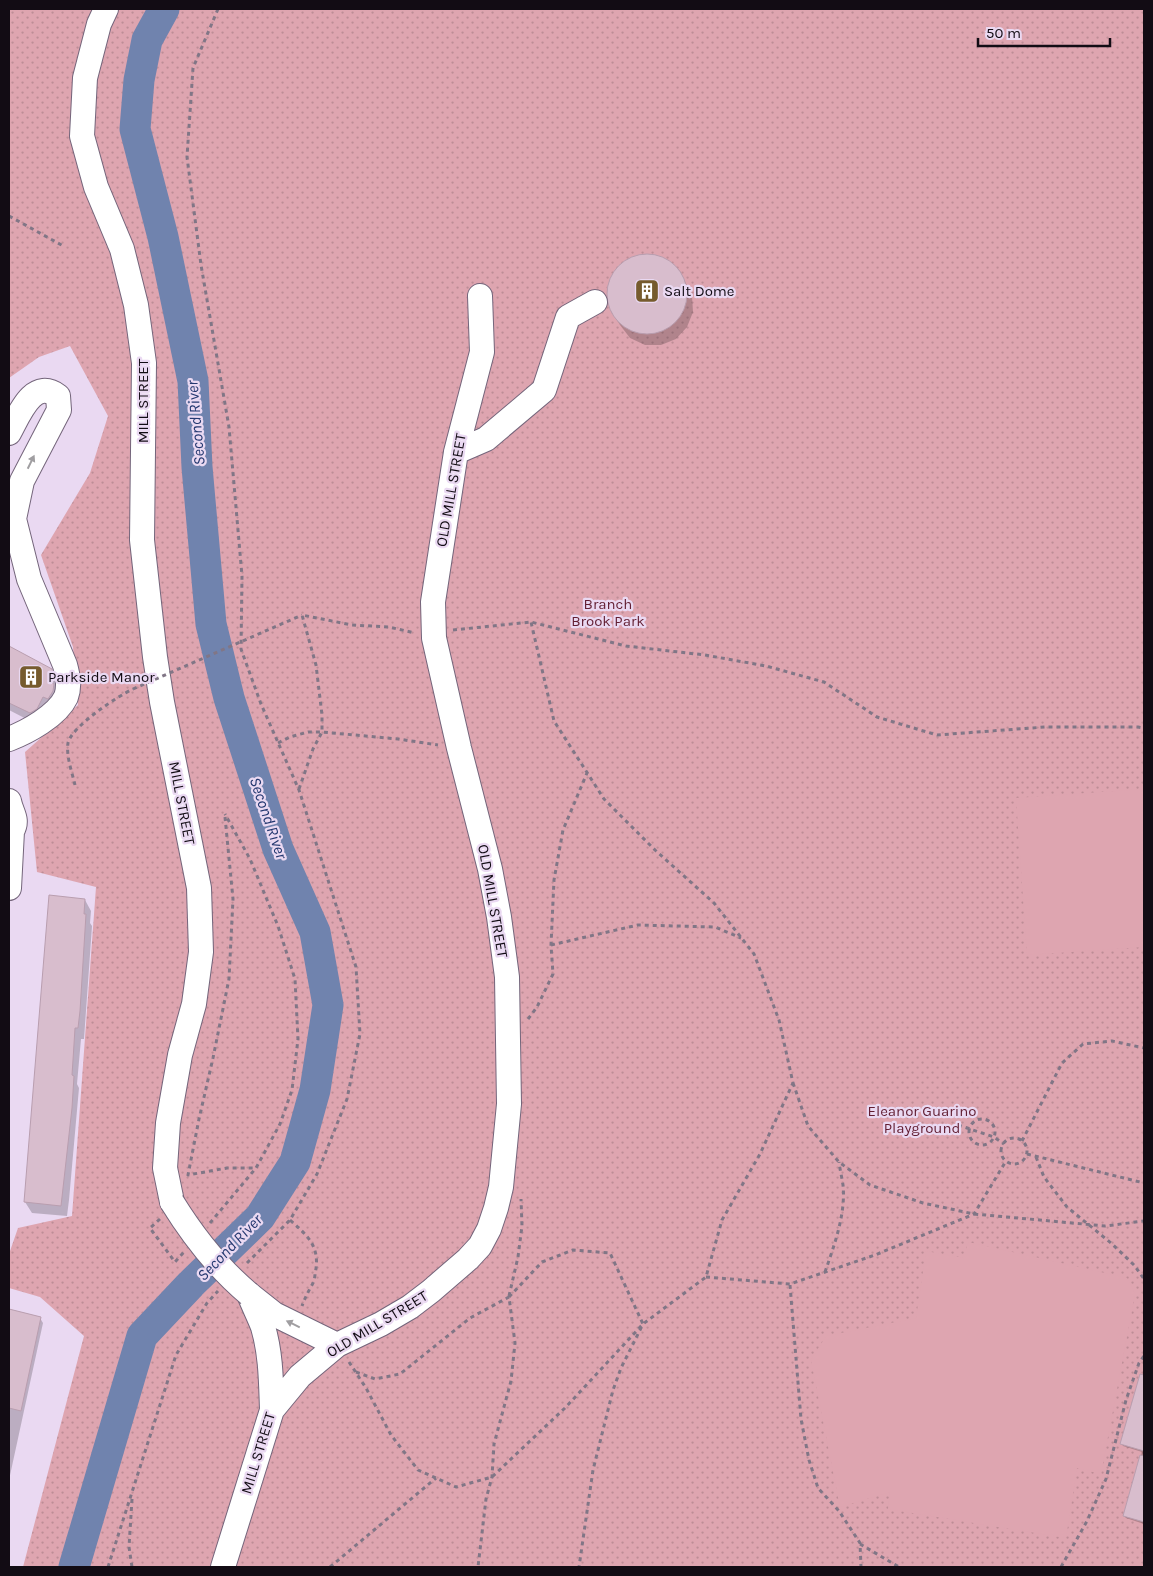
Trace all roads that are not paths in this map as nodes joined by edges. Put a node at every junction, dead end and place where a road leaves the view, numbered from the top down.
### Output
1 (106, 9) edge
2 (480, 296) dead end
3 (595, 302) dead end
4 (9, 433) edge
5 (456, 452) junction
6 (12, 505) edge
7 (9, 739) edge
8 (10, 828) edge
9 (9, 888) edge
10 (249, 1294) junction
11 (337, 1345) junction
12 (272, 1410) junction
13 (223, 1567) edge

1 - 10 street, MILL STREET, bridge
2 - 5 street, OLD MILL STREET
3 - 5 street
6 -> 4 street
5 - 11 street, OLD MILL STREET
6 - 7 street
8 - 9 street
11 -> 10 street
10 - 12 street, MILL STREET
11 - 12 street, OLD MILL STREET
12 - 13 street, MILL STREET

